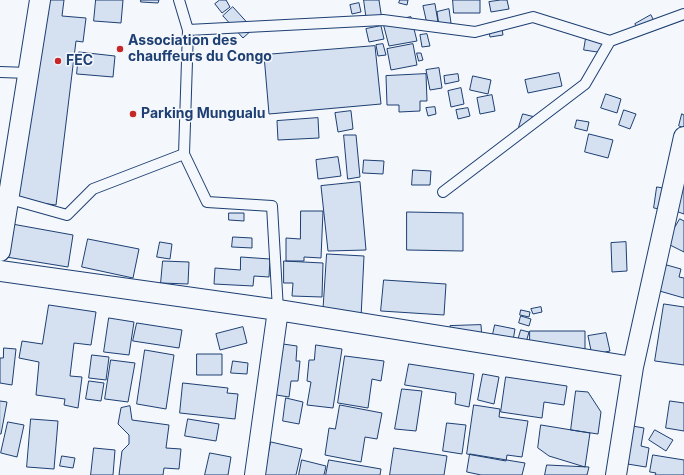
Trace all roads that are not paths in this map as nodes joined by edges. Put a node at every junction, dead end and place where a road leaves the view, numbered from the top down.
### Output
1 (40, 0) edge
2 (179, 0) edge
3 (684, 14) edge
4 (188, 30) junction
5 (610, 41) junction
6 (0, 72) edge
7 (29, 73) junction
8 (684, 137) edge
9 (184, 154) junction
10 (443, 192) dead end
11 (10, 200) junction
12 (0, 251) edge
13 (0, 271) edge
14 (278, 310) junction
15 (633, 367) junction
16 (255, 475) edge
17 (616, 475) edge

1 - 7 street
2 - 4 lane
3 - 5 lane
4 - 5 lane
4 - 9 lane
5 - 10 lane
6 - 7 lane
7 - 11 street
8 - 15 street
9 - 11 lane
9 - 14 lane
11 - 12 street
13 - 14 street
14 - 15 street
14 - 16 street
15 - 17 street

